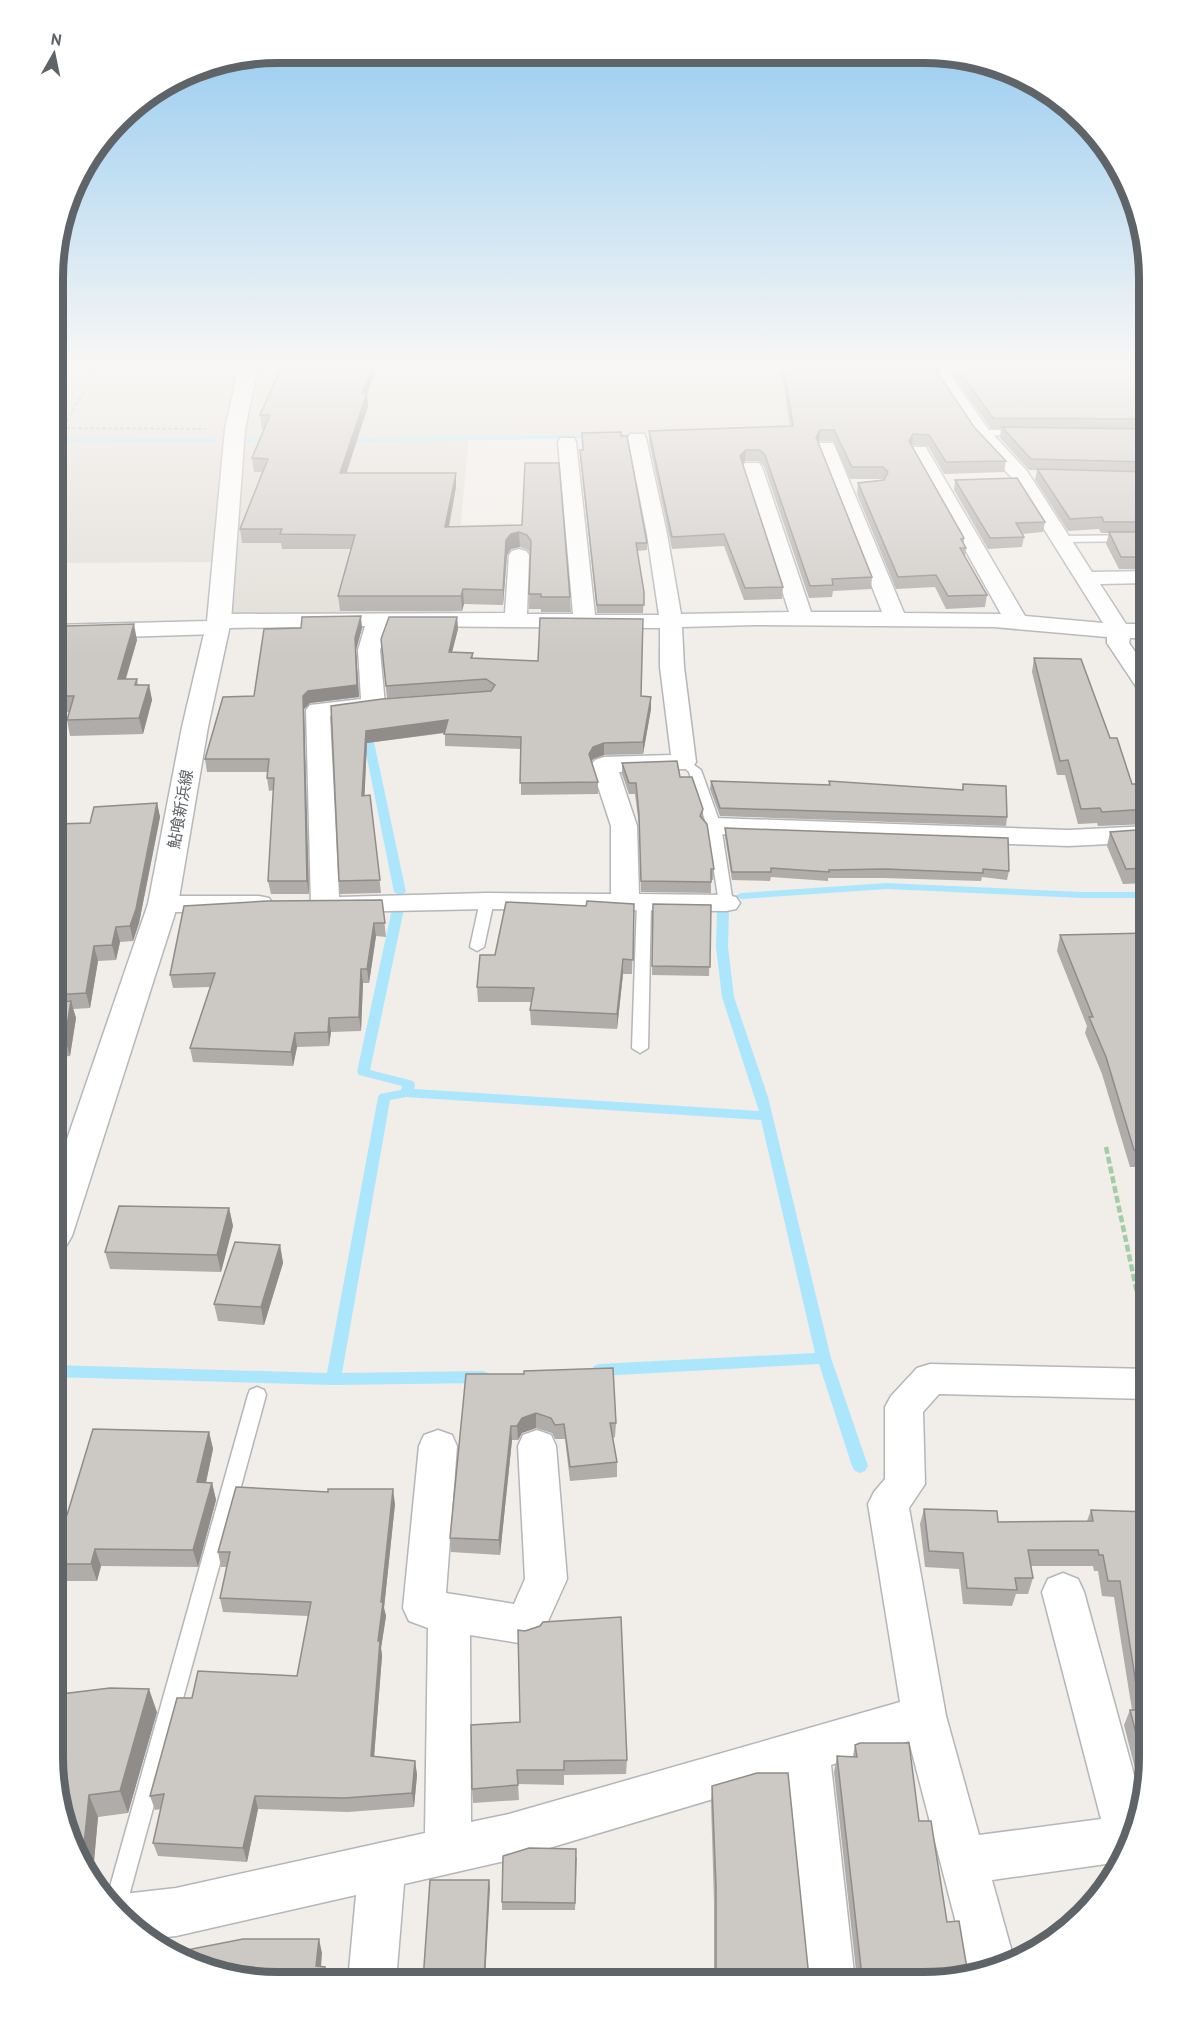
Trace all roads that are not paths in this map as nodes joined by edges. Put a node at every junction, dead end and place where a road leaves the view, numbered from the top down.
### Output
1 (232, 465) edge
2 (569, 465) edge
3 (643, 465) edge
4 (838, 465) edge
5 (927, 465) edge
6 (1008, 465) edge
7 (752, 467) edge
8 (958, 481) edge
9 (936, 482) junction
10 (864, 486) edge
11 (842, 487) junction
12 (1139, 538) edge
13 (1061, 539) junction
14 (519, 555) dead end
15 (1139, 577) edge
16 (1086, 578) junction
17 (802, 618) junction
18 (380, 619) junction
19 (896, 619) junction
20 (516, 620) junction
21 (585, 621) junction
22 (671, 621) junction
23 (1017, 622) junction
24 (219, 624) junction
25 (1119, 631) junction
26 (1139, 631) edge
27 (63, 632) edge
28 (1139, 673) edge
29 (684, 762) junction
30 (714, 826) junction
31 (1139, 834) edge
32 (487, 901) junction
33 (634, 902) junction
34 (726, 903) joint
35 (163, 904) junction
36 (305, 905) junction
37 (477, 947) dead end
38 (640, 1048) dead end
39 (67, 1155) edge
40 (63, 1178) edge
41 (1139, 1384) edge
42 (257, 1395) dead end
43 (438, 1446) dead end
44 (537, 1446) dead end
45 (1064, 1592) dead end
46 (449, 1612) junction
47 (924, 1716) junction
48 (807, 1750) junction
49 (1127, 1829) edge
50 (1122, 1841) edge
51 (448, 1850) junction
52 (962, 1861) junction
53 (382, 1865) junction
54 (118, 1901) edge
55 (134, 1917) edge
56 (990, 1962) edge
57 (373, 1972) edge
58 (830, 1972) edge

1 - 24 main road, 鮎喰新浜線
2 - 21 street
3 - 22 street
4 - 11 street
5 - 9 street
6 - 13 street
7 - 17 street
8 - 9 street
9 - 23 street
10 - 11 street
11 - 19 street
12 - 13 lane
13 - 16 street
14 - 20 street
15 - 16 street
16 - 25 street
17 - 19 street
17 - 22 street
18 - 20 street
18 - 24 street
18 - 36 street
19 - 23 street
20 - 21 street
21 - 22 street
22 - 29 street
23 - 25 street
24 - 27 street
24 - 35 main road, 鮎喰新浜線
25 - 26 street
25 - 28 street
29 - 30 lane
29 - 33 street
30 - 31 street
30 - 34 lane
32 - 33 street
32 - 36 street
32 - 37 lane
33 - 34 street
33 - 38 lane
35 - 36 street
35 - 39 main road, 鮎喰新浜線
39 - 40 main road, 鮎喰新浜線
41 - 47 street
42 - 54 lane
43 - 46 street
44 - 46 street
45 - 49 street
46 - 51 street
47 - 48 street
47 - 52 street
48 - 51 street
48 - 58 street
50 - 52 street
51 - 53 street
52 - 56 street
53 - 55 street
53 - 57 street

